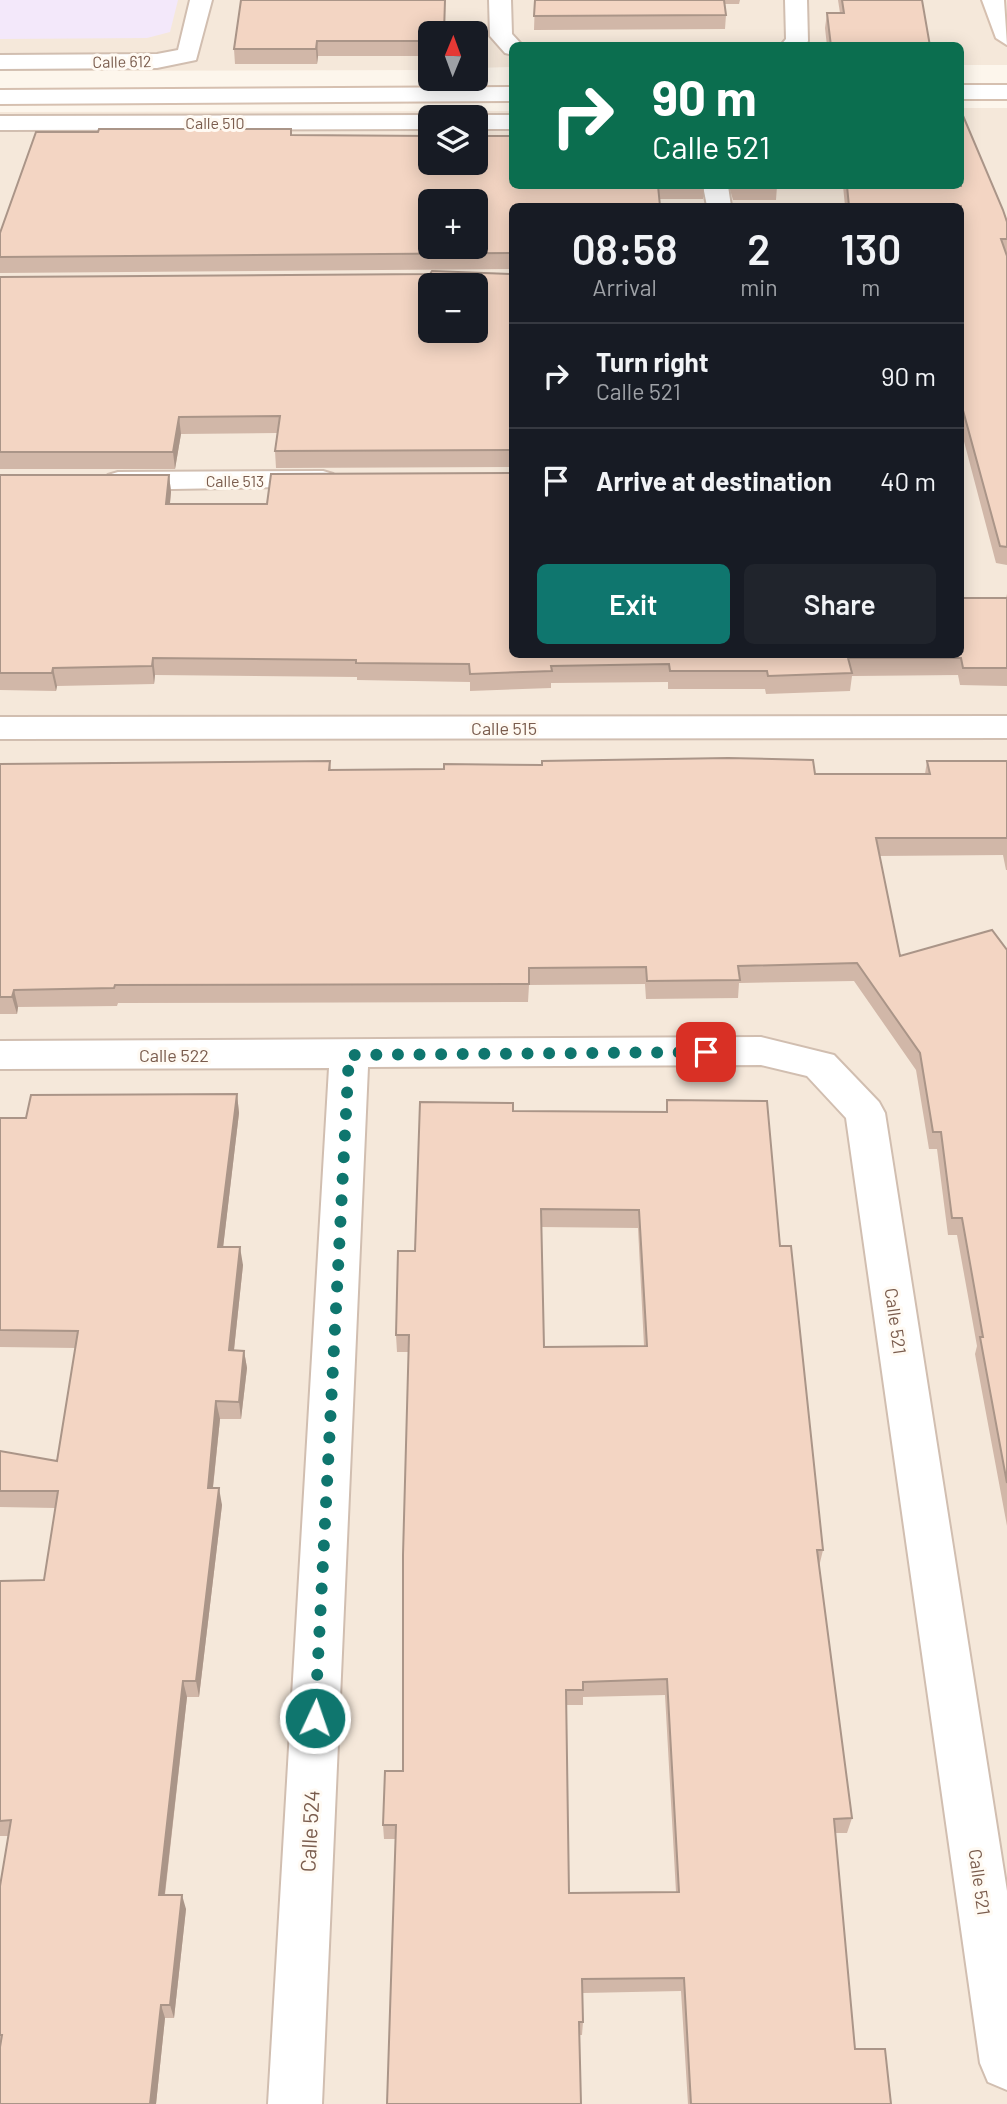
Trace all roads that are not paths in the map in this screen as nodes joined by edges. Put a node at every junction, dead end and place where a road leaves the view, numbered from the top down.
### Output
1 (201, 0) edge
2 (500, 0) edge
3 (796, 0) edge
4 (993, 0) edge
5 (1007, 38) edge
6 (796, 42) edge
7 (509, 43) edge
8 (0, 62) edge
9 (964, 75) edge
10 (1007, 75) edge
11 (509, 77) edge
12 (418, 78) edge
13 (488, 78) edge
14 (0, 81) edge
15 (964, 92) edge
16 (1007, 92) edge
17 (509, 94) edge
18 (0, 97) edge
19 (418, 122) edge
20 (488, 122) edge
21 (509, 122) edge
22 (0, 123) edge
23 (346, 480) edge
24 (97, 481) edge
25 (1007, 727) edge
26 (0, 729) edge
27 (0, 1055) edge
28 (349, 1055) junction
29 (996, 1916) edge
30 (1007, 2063) edge
31 (295, 2104) edge

1 - 8 street, Calle 612
2 - 7 street
3 - 6 street
4 - 5 street
9 - 10 street
11 - 13 street
12 - 14 street
15 - 16 street
17 - 18 street
19 - 22 street, Calle 510
20 - 21 street
23 - 24 street, Calle 513
25 - 26 street, Calle 515
27 - 28 street, Calle 522
28 - 29 street, Calle 521
28 - 31 street, Calle 524
29 - 30 street, Calle 521

